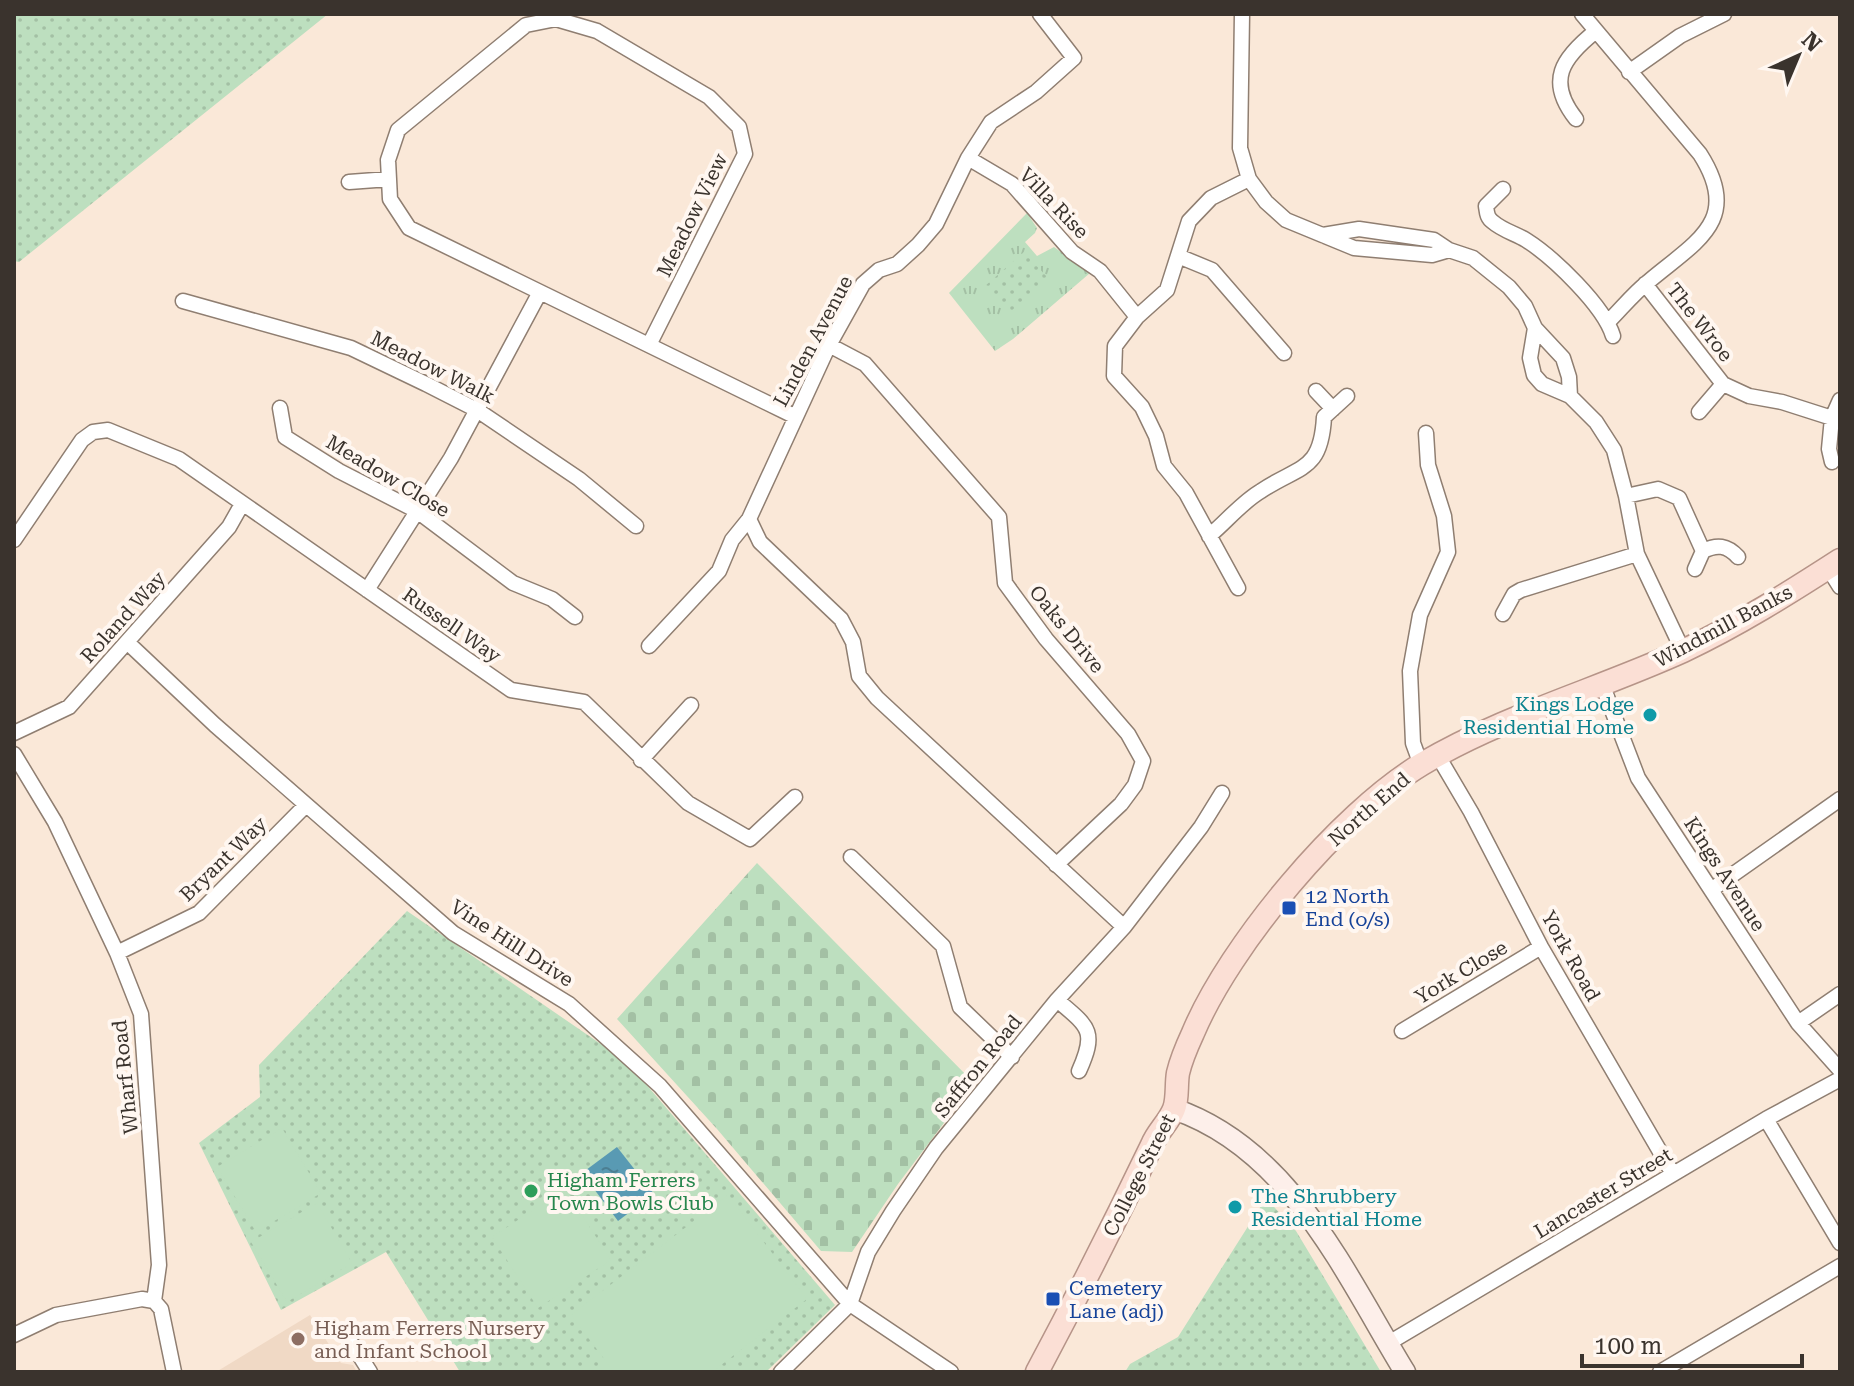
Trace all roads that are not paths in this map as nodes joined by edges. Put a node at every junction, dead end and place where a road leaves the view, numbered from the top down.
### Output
1 (1040, 14) edge
2 (1242, 14) edge
3 (1582, 14) edge
4 (1724, 14) edge
5 (1596, 31) junction
6 (1629, 72) junction
7 (1576, 119) dead end
8 (968, 158) junction
9 (389, 179) junction
10 (1249, 179) junction
11 (349, 182) dead end
12 (1503, 189) dead end
13 (1178, 256) junction
14 (1645, 284) junction
15 (540, 292) junction
16 (183, 301) dead end
17 (1137, 317) junction
18 (1609, 321) junction
19 (1535, 328) junction
20 (1613, 336) dead end
21 (649, 345) junction
22 (829, 345) junction
23 (1284, 353) dead end
24 (1723, 384) junction
25 (1316, 391) dead end
26 (1347, 396) dead end
27 (1570, 396) junction
28 (1840, 400) edge
29 (280, 408) dead end
30 (1333, 409) junction
31 (477, 410) junction
32 (1699, 412) dead end
33 (794, 416) junction
34 (1832, 418) junction
35 (1426, 433) dead end
36 (1832, 462) dead end
37 (1626, 496) junction
38 (242, 504) junction
39 (417, 511) junction
40 (749, 519) junction
41 (636, 526) dead end
42 (1209, 536) junction
43 (14, 540) edge
44 (1703, 551) junction
45 (1637, 554) junction
46 (1738, 557) dead end
47 (1834, 564) edge
48 (1695, 569) dead end
49 (1840, 587) edge
50 (1238, 588) dead end
51 (367, 590) junction
52 (1503, 614) dead end
53 (575, 617) dead end
54 (127, 642) junction
55 (649, 646) dead end
56 (1683, 651) junction
57 (1602, 684) junction
58 (691, 705) dead end
59 (14, 733) edge
60 (14, 754) edge
61 (641, 760) junction
62 (1430, 760) junction
63 (1222, 793) dead end
64 (795, 797) dead end
65 (1840, 799) edge
66 (306, 805) junction
67 (851, 857) dead end
68 (1056, 865) junction
69 (1711, 890) junction
70 (1124, 927) junction
71 (1541, 947) junction
72 (117, 953) junction
73 (1226, 974) joint
74 (1840, 994) edge
75 (1057, 1000) junction
76 (1798, 1023) junction
77 (1402, 1031) dead end
78 (1012, 1057) junction
79 (1840, 1070) edge
80 (1079, 1071) dead end
81 (1840, 1079) edge
82 (1174, 1109) junction
83 (1766, 1119) junction
84 (1673, 1174) junction
85 (1840, 1243) edge
86 (1840, 1266) edge
87 (154, 1301) junction
88 (850, 1304) junction
89 (14, 1335) edge
90 (1387, 1344) junction
91 (353, 1345) dead end
92 (174, 1372) edge
93 (370, 1372) edge
94 (781, 1372) edge
95 (951, 1372) edge
96 (1037, 1372) edge
97 (1405, 1372) edge
98 (1660, 1372) edge

1 - 8 street, Linden Avenue
2 - 10 street
3 - 5 street
4 - 6 street
5 - 6 street
5 - 7 street
6 - 14 street
8 - 17 street, Villa Rise
8 - 22 street, Linden Avenue
9 - 11 street
9 - 15 street, Meadow View
9 - 21 street, Meadow View
10 - 13 street
10 - 19 street
12 - 18 street
13 - 17 street
13 - 23 street
14 - 18 street
14 - 24 street, The Wroe
15 - 21 street, Meadow View
15 - 31 street
16 - 31 street, Meadow Walk
17 - 42 street
18 - 20 street
19 - 27 street
19 - 27 street
21 - 33 street, Meadow View
22 - 33 street, Linden Avenue
22 - 68 street, Oaks Drive
24 - 32 street, The Wroe
24 - 34 street, The Wroe
25 - 30 street
26 - 30 street
27 - 37 street
28 - 34 street
29 - 39 street, Meadow Close
30 - 42 street
31 - 39 street
31 - 41 street, Meadow Walk
33 - 40 street, Linden Avenue
34 - 36 street
35 - 62 street, York Road
37 - 44 street
37 - 45 street
38 - 43 street, Russell Way
38 - 51 street, Russell Way
38 - 54 street, Roland Way
39 - 51 street
39 - 53 street, Meadow Close
40 - 55 street, Linden Avenue
40 - 68 street
42 - 50 street
44 - 46 street
44 - 48 street
45 - 52 street
45 - 56 street
47 - 49 street
47 - 56 main road, Windmill Banks
51 - 61 street, Russell Way
54 - 59 street, Roland Way
54 - 66 street, Vine Hill Drive
56 - 57 main road, Windmill Banks
57 - 62 main road, North End
57 - 69 street, Kings Avenue
58 - 61 street
60 - 72 street, Wharf Road
61 - 64 street, Russell Way
62 - 71 street, York Road
62 - 73 main road, North End
63 - 70 street, Saffron Road
65 - 69 street
66 - 72 street, Bryant Way
66 - 88 street, Vine Hill Drive
67 - 78 street
68 - 70 street
69 - 76 street, Kings Avenue
70 - 75 street, Saffron Road
71 - 77 street, York Close
71 - 84 street, York Road
72 - 87 street, Wharf Road
73 - 82 main road, College Street
74 - 76 street
75 - 78 street, Saffron Road
75 - 80 street
76 - 79 street, Kings Avenue
78 - 88 street, Saffron Road
81 - 83 street, Lancaster Street
82 - 90 main road
82 - 96 main road, College Street
83 - 84 street, Lancaster Street
83 - 85 street
84 - 90 street, Lancaster Street
86 - 98 street
87 - 89 street
87 - 92 street, Wharf Road
88 - 94 street, Saffron Road
88 - 95 street, Vine Hill Drive
90 - 97 main road
91 - 93 street

